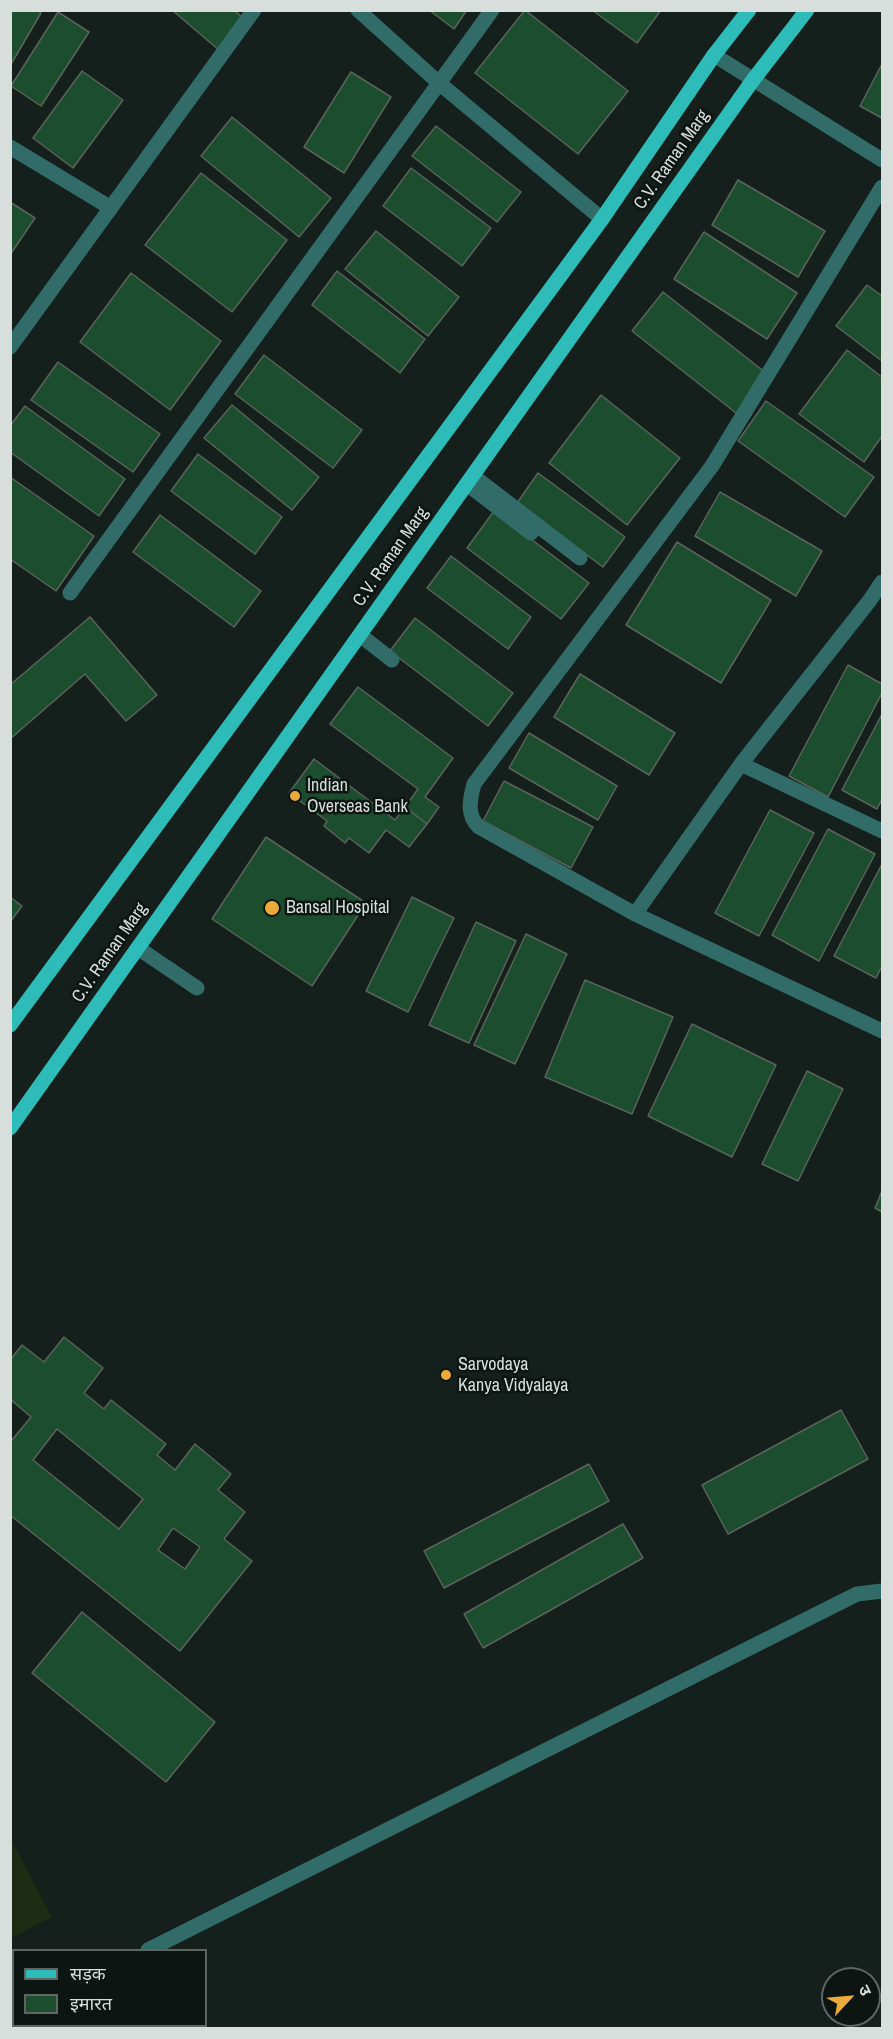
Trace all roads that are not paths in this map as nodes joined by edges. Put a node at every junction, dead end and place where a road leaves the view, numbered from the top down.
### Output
1 (254, 10) edge
2 (358, 10) edge
3 (492, 10) edge
4 (749, 10) edge
5 (807, 10) edge
6 (714, 55) junction
7 (753, 80) junction
8 (439, 83) junction
9 (10, 147) edge
10 (882, 159) edge
11 (882, 187) edge
12 (111, 208) junction
13 (602, 219) junction
14 (10, 347) edge
15 (470, 480) junction
16 (541, 541) dead end
17 (580, 558) dead end
18 (882, 582) edge
19 (70, 593) dead end
20 (876, 604) edge
21 (360, 635) junction
22 (392, 660) dead end
23 (741, 764) junction
24 (882, 831) edge
25 (635, 914) junction
26 (138, 948) junction
27 (197, 988) dead end
28 (10, 1025) edge
29 (882, 1031) edge
30 (10, 1128) edge
31 (882, 1591) edge
32 (150, 1949) edge

1 - 12 street
2 - 8 street
3 - 8 street
4 - 6 main road, C.V. Raman Marg
5 - 7 main road, C.V. Raman Marg
6 - 7 street
6 - 13 main road, C.V. Raman Marg
7 - 10 street
7 - 15 main road, C.V. Raman Marg
8 - 13 street
8 - 19 street
9 - 12 street
11 - 25 street
12 - 14 street
13 - 28 main road, C.V. Raman Marg
15 - 16 street
15 - 17 street
15 - 21 main road, C.V. Raman Marg
18 - 20 street
20 - 23 street
21 - 22 street
21 - 26 main road, C.V. Raman Marg
23 - 24 street
23 - 25 street
25 - 29 street
26 - 27 street
26 - 30 main road, C.V. Raman Marg
31 - 32 street

